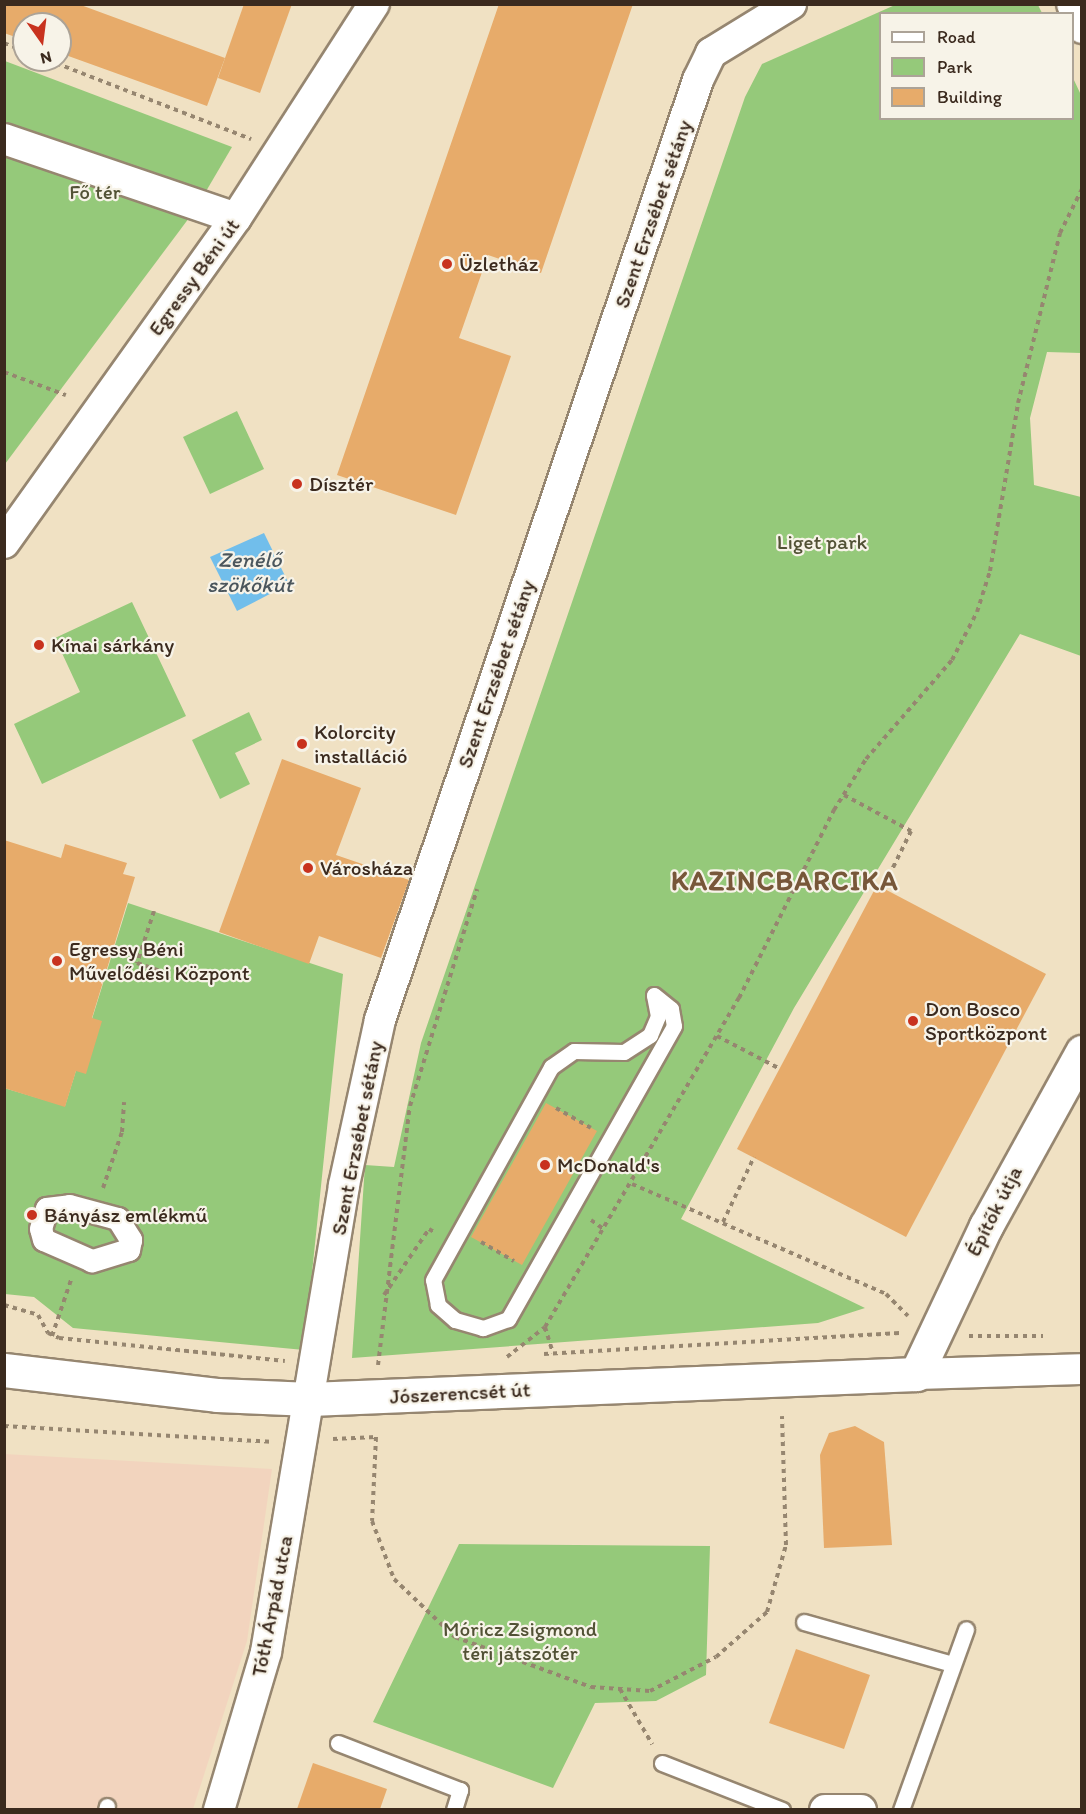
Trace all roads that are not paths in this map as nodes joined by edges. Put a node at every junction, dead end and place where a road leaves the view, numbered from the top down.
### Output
1 (374, 4) edge
2 (791, 4) edge
3 (1072, 4) edge
4 (1082, 28) edge
5 (4, 139) edge
6 (237, 218) junction
7 (4, 543) edge
8 (1082, 1052) edge
9 (95, 1210) joint
10 (452, 1241) joint
11 (1082, 1369) edge
12 (4, 1370) edge
13 (916, 1374) junction
14 (310, 1399) junction
15 (804, 1622) dead end
16 (966, 1629) dead end
17 (952, 1664) junction
18 (338, 1743) dead end
19 (662, 1763) road end
20 (219, 1809) edge
21 (454, 1809) edge
22 (782, 1809) edge
23 (825, 1809) edge
24 (861, 1809) edge
25 (901, 1809) edge

1 - 6 street, Egressy Béni út
2 - 14 street, Szent Erzsébet sétány
3 - 4 street
5 - 6 street
6 - 7 street, Egressy Béni út
8 - 13 street, Építők útja
9 - 9 street
10 - 10 lane
11 - 13 street
12 - 14 street, Jószerencsét út
13 - 14 street, Jószerencsét út
14 - 20 street, Tóth Árpád utca
15 - 17 lane
16 - 17 lane
17 - 25 lane
18 - 21 lane
19 - 22 lane
23 - 24 street

